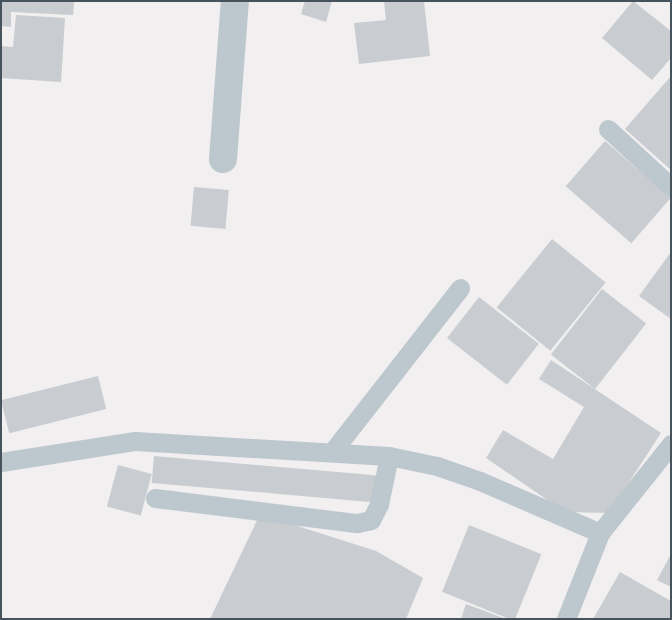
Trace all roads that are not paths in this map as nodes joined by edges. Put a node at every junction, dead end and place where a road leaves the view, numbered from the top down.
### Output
1 (235, 1) edge
2 (608, 129) dead end
3 (223, 159) dead end
4 (671, 187) edge
5 (460, 288) dead end
6 (671, 444) edge
7 (332, 452) junction
8 (389, 456) junction
9 (1, 462) edge
10 (155, 498) dead end
11 (600, 532) junction
12 (566, 619) edge

1 - 3 street
2 - 4 lane
5 - 7 lane
6 - 11 lane
7 - 8 lane
7 - 9 lane
8 - 10 lane
8 - 11 lane
11 - 12 lane

